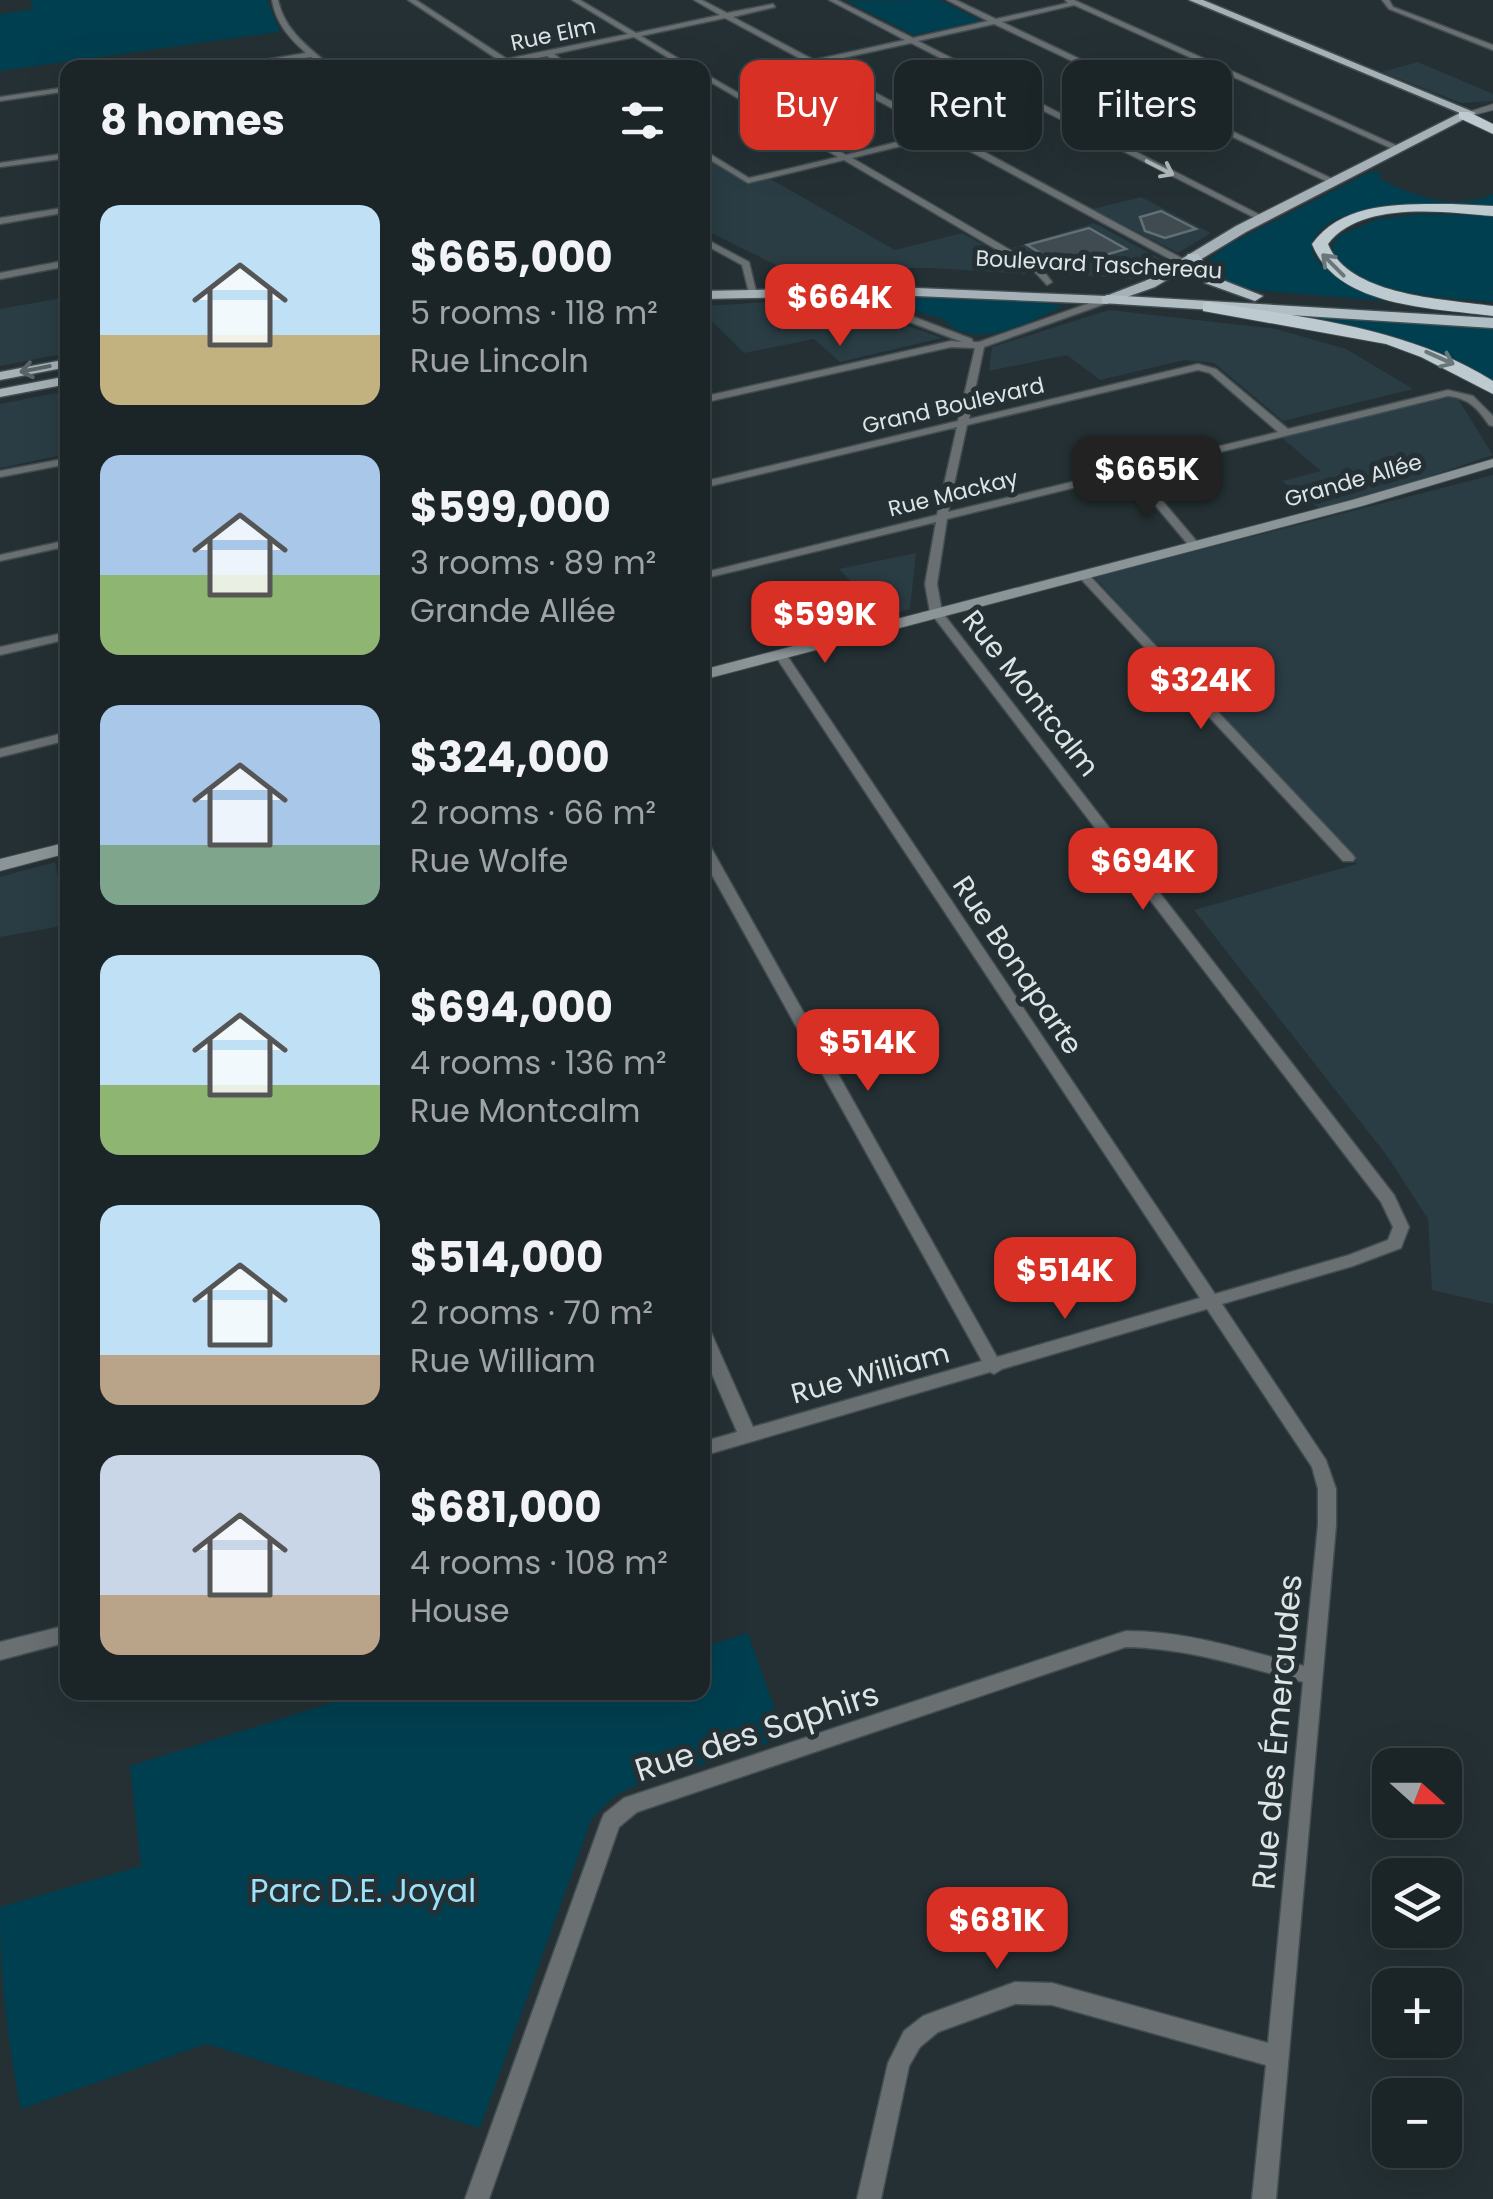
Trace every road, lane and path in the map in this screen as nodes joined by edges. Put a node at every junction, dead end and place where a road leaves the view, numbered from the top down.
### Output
1 (274, 0) edge
2 (410, 0) edge
3 (575, 0) edge
4 (696, 0) edge
5 (832, 0) edge
6 (950, 0) edge
7 (1088, 0) edge
8 (1194, 0) edge
9 (1386, 0) edge
10 (1071, 2) edge
11 (773, 6) dead end
12 (726, 16) junction
13 (994, 21) junction
14 (635, 35) junction
15 (909, 40) junction
16 (1493, 48) edge
17 (548, 53) junction
18 (313, 54) junction
19 (273, 60) edge
20 (320, 60) edge
21 (503, 60) edge
22 (515, 60) edge
23 (558, 60) edge
24 (677, 60) edge
25 (807, 60) edge
26 (825, 60) edge
27 (948, 60) edge
28 (710, 79) edge
29 (60, 90) edge
30 (0, 99) edge
31 (1493, 107) edge
32 (1042, 109) edge
33 (1464, 112) junction
34 (1493, 122) edge
35 (1493, 130) edge
36 (894, 145) edge
37 (1398, 148) junction
38 (973, 150) edge
39 (60, 156) edge
40 (710, 157) edge
41 (844, 157) junction
42 (0, 166) edge
43 (1335, 182) junction
44 (60, 210) edge
45 (1493, 211) edge
46 (1262, 218) junction
47 (0, 221) edge
48 (710, 244) edge
49 (1189, 260) junction
50 (60, 265) edge
51 (0, 276) edge
52 (710, 281) edge
53 (1047, 282) junction
54 (753, 285) junction
55 (1140, 288) junction
56 (837, 291) junction
57 (710, 293) edge
58 (1255, 296) junction
59 (1108, 300) junction
60 (1209, 307) junction
61 (1493, 311) edge
62 (1493, 323) edge
63 (980, 345) junction
64 (60, 365) edge
65 (0, 376) edge
66 (60, 382) edge
67 (1493, 388) edge
68 (0, 394) edge
69 (710, 398) edge
70 (1493, 422) edge
71 (961, 423) junction
72 (1286, 432) junction
73 (60, 462) edge
74 (1493, 463) edge
75 (1132, 470) junction
76 (0, 474) edge
77 (710, 483) edge
78 (942, 516) junction
79 (60, 545) edge
80 (1195, 546) junction
81 (0, 558) edge
82 (710, 574) edge
83 (1084, 576) junction
84 (936, 612) junction
85 (60, 637) edge
86 (0, 651) edge
87 (780, 654) junction
88 (710, 673) edge
89 (60, 738) edge
90 (0, 753) edge
91 (60, 848) edge
92 (710, 858) edge
93 (1348, 858) dead end
94 (0, 865) edge
95 (1396, 1244) joint
96 (1214, 1303) junction
97 (710, 1348) edge
98 (994, 1367) junction
99 (748, 1436) junction
100 (710, 1447) edge
101 (60, 1635) edge
102 (0, 1651) edge
103 (1311, 1676) junction
104 (1277, 2057) junction
105 (476, 2199) edge
106 (869, 2199) edge
107 (1264, 2199) edge

1 - 18 street
2 - 21 street
3 - 14 street
4 - 12 street
5 - 15 street
6 - 13 street
7 - 10 street
8 - 33 main road
9 - 16 street
10 - 13 street
10 - 37 street
11 - 12 street, Rue Elm
12 - 14 street, Rue Elm
12 - 25 street
13 - 15 street
13 - 43 street
14 - 17 street, Rue Elm
14 - 24 street
15 - 26 street
15 - 27 street
17 - 22 street, Rue Elm
17 - 23 street
18 - 19 street
18 - 20 street
28 - 41 street
29 - 30 street
31 - 33 street
32 -> 46 street
33 - 34 highway
33 - 35 highway
33 - 37 main road
36 - 41 street
37 - 43 main road
38 - 49 street
39 - 42 street
40 - 41 street
41 - 53 street
43 - 46 main road
44 - 47 street
61 -> 45 highway
46 - 49 main road
48 - 54 street
49 - 55 main road
49 - 58 highway
50 - 51 street
52 - 54 main road, Boulevard Taschereau
53 - 54 main road, Boulevard Taschereau
53 - 55 main road, Boulevard Taschereau
54 - 56 main road, Boulevard Taschereau
54 - 57 main road, Boulevard Taschereau
55 - 58 highway, Boulevard Taschereau
55 - 59 main road
56 - 59 main road, Boulevard Taschereau
56 - 63 street
58 - 61 highway, Boulevard Taschereau
59 - 60 highway, Boulevard Taschereau
59 - 63 street
60 - 62 highway, Boulevard Taschereau
60 -> 67 highway
63 - 69 street
63 - 71 street, Rue Montcalm
64 -> 65 main road
66 - 68 main road
70 - 72 street, Rue Mackay
71 - 72 street, Grand Boulevard
71 - 77 street, Grand Boulevard
71 - 78 street, Rue Montcalm
72 - 75 street, Rue Mackay
73 - 76 street
74 - 80 main road, Grande Allée
75 - 78 street, Rue Mackay
75 - 80 street
78 - 82 street, Rue Mackay
78 - 84 street, Rue Montcalm
79 - 81 street
80 - 83 main road, Grande Allée
83 - 84 main road, Grande Allée
83 - 93 street
84 - 87 main road, Grande Allée
84 - 95 street, Rue Montcalm
85 - 86 street
87 - 88 main road, Grande Allée
87 - 96 street, Rue Bonaparte
89 - 90 street
91 - 94 main road
92 - 98 street
95 - 96 street, Rue William
96 - 98 street, Rue William
96 - 103 street, Rue des Émeraudes
97 - 99 street
98 - 99 street, Rue William
99 - 100 street, Rue William
101 - 102 street
103 - 104 street, Rue des Émeraudes
103 - 105 street, Rue des Saphirs
104 - 106 street
104 - 107 street, Rue des Émeraudes

